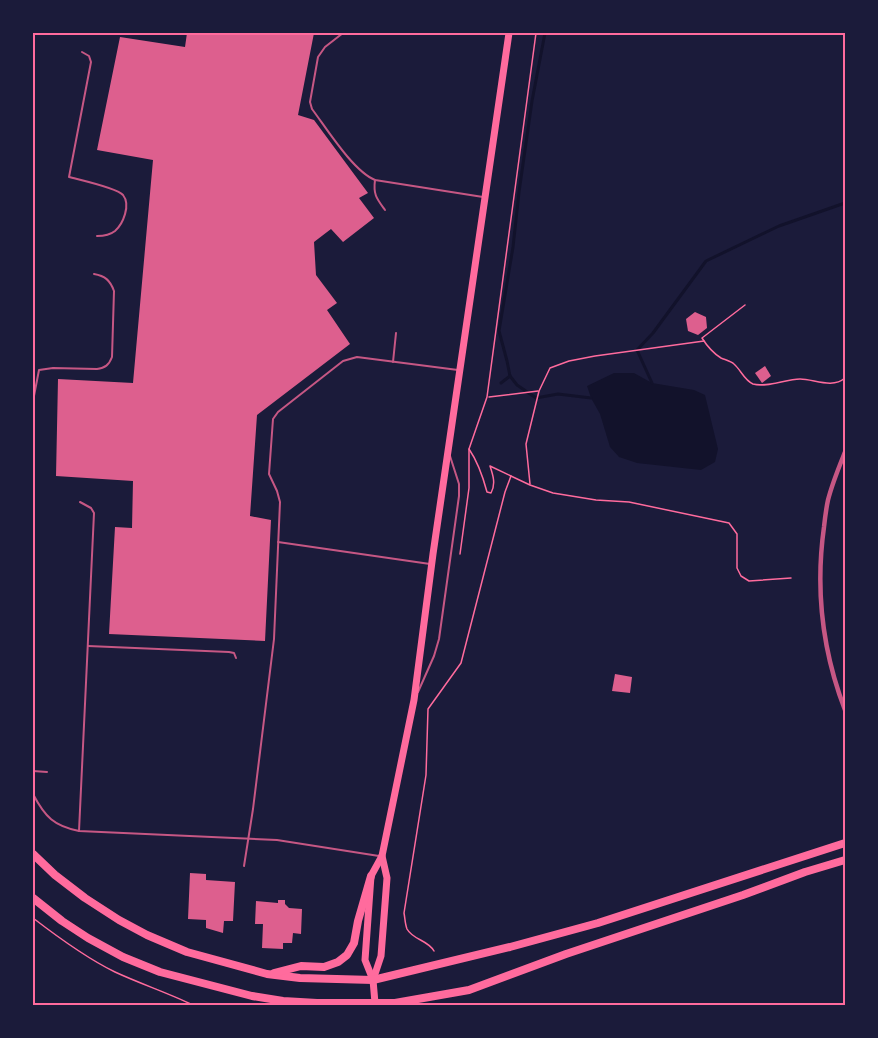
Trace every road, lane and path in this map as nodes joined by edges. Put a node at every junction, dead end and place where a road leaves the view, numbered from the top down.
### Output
1 (338, 33) edge
2 (343, 33) edge
3 (509, 33) edge
4 (536, 33) edge
5 (338, 37) junction
6 (82, 51) dead end
7 (375, 180) junction
8 (485, 198) junction
9 (385, 210) dead end
10 (97, 236) dead end
11 (94, 274) dead end
12 (745, 305) dead end
13 (396, 333) dead end
14 (704, 341) junction
15 (393, 362) junction
16 (461, 371) junction
17 (845, 378) edge
18 (539, 391) junction
19 (487, 397) junction
20 (33, 401) edge
21 (469, 448) junction
22 (448, 450) junction
23 (845, 452) edge
24 (511, 476) junction
25 (530, 485) junction
26 (80, 502) dead end
27 (278, 542) junction
28 (460, 554) dead end
29 (432, 564) junction
30 (791, 578) dead end
31 (88, 646) junction
32 (236, 658) dead end
33 (414, 700) junction
34 (845, 710) edge
35 (33, 771) edge
36 (46, 772) dead end
37 (33, 794) edge
38 (79, 831) junction
39 (249, 840) junction
40 (845, 843) edge
41 (33, 854) edge
42 (382, 856) junction
43 (845, 860) edge
44 (243, 866) dead end
45 (371, 876) junction
46 (33, 898) edge
47 (33, 918) edge
48 (434, 951) dead end
49 (267, 974) junction
50 (373, 980) junction
51 (375, 1003) junction
52 (193, 1005) edge

1 - 5 lane
2 - 5 lane
3 - 8 main road
4 - 19 path
5 - 7 lane
6 - 10 lane
7 - 8 lane
7 - 9 lane
8 - 16 main road
11 - 20 lane
12 - 14 path
13 - 15 lane
14 - 17 path
14 - 18 path
15 - 16 lane
15 - 27 lane
16 - 22 main road
18 - 19 path
18 - 25 path
19 - 21 path
21 - 24 path
21 - 28 path
22 - 29 main road
22 - 33 lane
23 - 34 street
24 - 25 path
24 - 48 path
25 - 30 path
26 - 31 lane
27 - 29 lane
27 - 39 lane
29 - 33 main road
31 - 32 lane
31 - 38 lane
33 - 42 main road
35 - 36 lane
37 - 38 lane
38 - 39 lane
39 - 42 lane
39 - 44 lane
40 - 50 main road
41 - 49 main road
42 - 45 main road
42 - 50 main road
43 - 51 main road
45 - 49 main road
45 - 50 main road
46 - 51 main road
47 - 52 path
49 - 50 main road
50 - 51 main road

